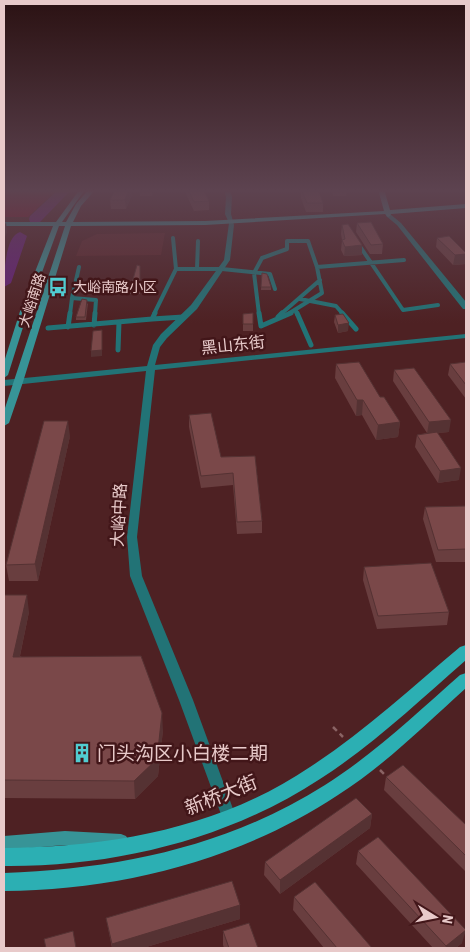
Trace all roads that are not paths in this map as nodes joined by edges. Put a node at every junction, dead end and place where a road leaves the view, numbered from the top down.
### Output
1 (53, 233) edge
2 (66, 233) edge
3 (230, 233) edge
4 (407, 233) edge
5 (173, 238) dead end
6 (198, 242) dead end
7 (357, 242) edge
8 (404, 260) dead end
9 (370, 262) junction
10 (79, 267) dead end
11 (317, 267) junction
12 (176, 269) junction
13 (197, 269) junction
14 (222, 269) junction
15 (254, 273) junction
16 (320, 280) junction
17 (275, 289) dead end
18 (72, 298) junction
19 (300, 299) junction
20 (311, 300) junction
21 (438, 305) dead end
22 (466, 307) edge
23 (296, 311) junction
24 (183, 318) junction
25 (152, 319) junction
26 (272, 321) junction
27 (119, 322) junction
28 (94, 325) junction
29 (68, 327) junction
30 (48, 328) dead end
31 (356, 329) dead end
32 (466, 336) edge
33 (311, 345) dead end
34 (118, 350) dead end
35 (150, 369) junction
36 (4, 376) edge
37 (19, 382) junction
38 (4, 383) edge
39 (4, 423) edge
40 (466, 651) edge
41 (466, 678) edge
42 (229, 817) junction
43 (4, 842) edge
44 (150, 843) junction
45 (4, 857) edge
46 (4, 882) edge

1 - 36 main road, 大峪南路
2 - 37 main road, 大峪南路
3 - 14 street, 大峪中路
4 - 22 street
5 - 12 lane
6 - 13 lane
7 - 9 lane
8 - 9 lane
9 - 11 lane
9 - 21 lane
10 - 18 lane
11 - 15 lane
11 - 16 lane
12 - 13 lane
12 - 25 lane
13 - 14 lane
14 - 15 lane
14 - 24 street, 大峪中路
15 - 17 lane
15 - 26 lane
16 - 19 lane
16 - 20 lane
18 - 28 lane
18 - 29 lane
19 - 20 lane
19 - 26 lane
20 - 23 lane
20 - 31 lane
23 - 26 lane
23 - 33 lane
24 - 25 lane
24 - 35 street, 大峪中路
25 - 27 lane
27 - 28 lane
27 - 34 lane
28 - 29 lane
29 - 30 lane
32 - 35 street, 黑山东街
35 - 37 street, 黑山东街
35 - 42 street, 大峪中路
37 - 38 street, 黑山东街
37 - 39 main road, 大峪南路
40 - 42 main road, 新桥大街
41 - 46 main road
42 - 44 main road, 新桥大街
43 - 44 main road
44 - 45 main road, 新桥大街

